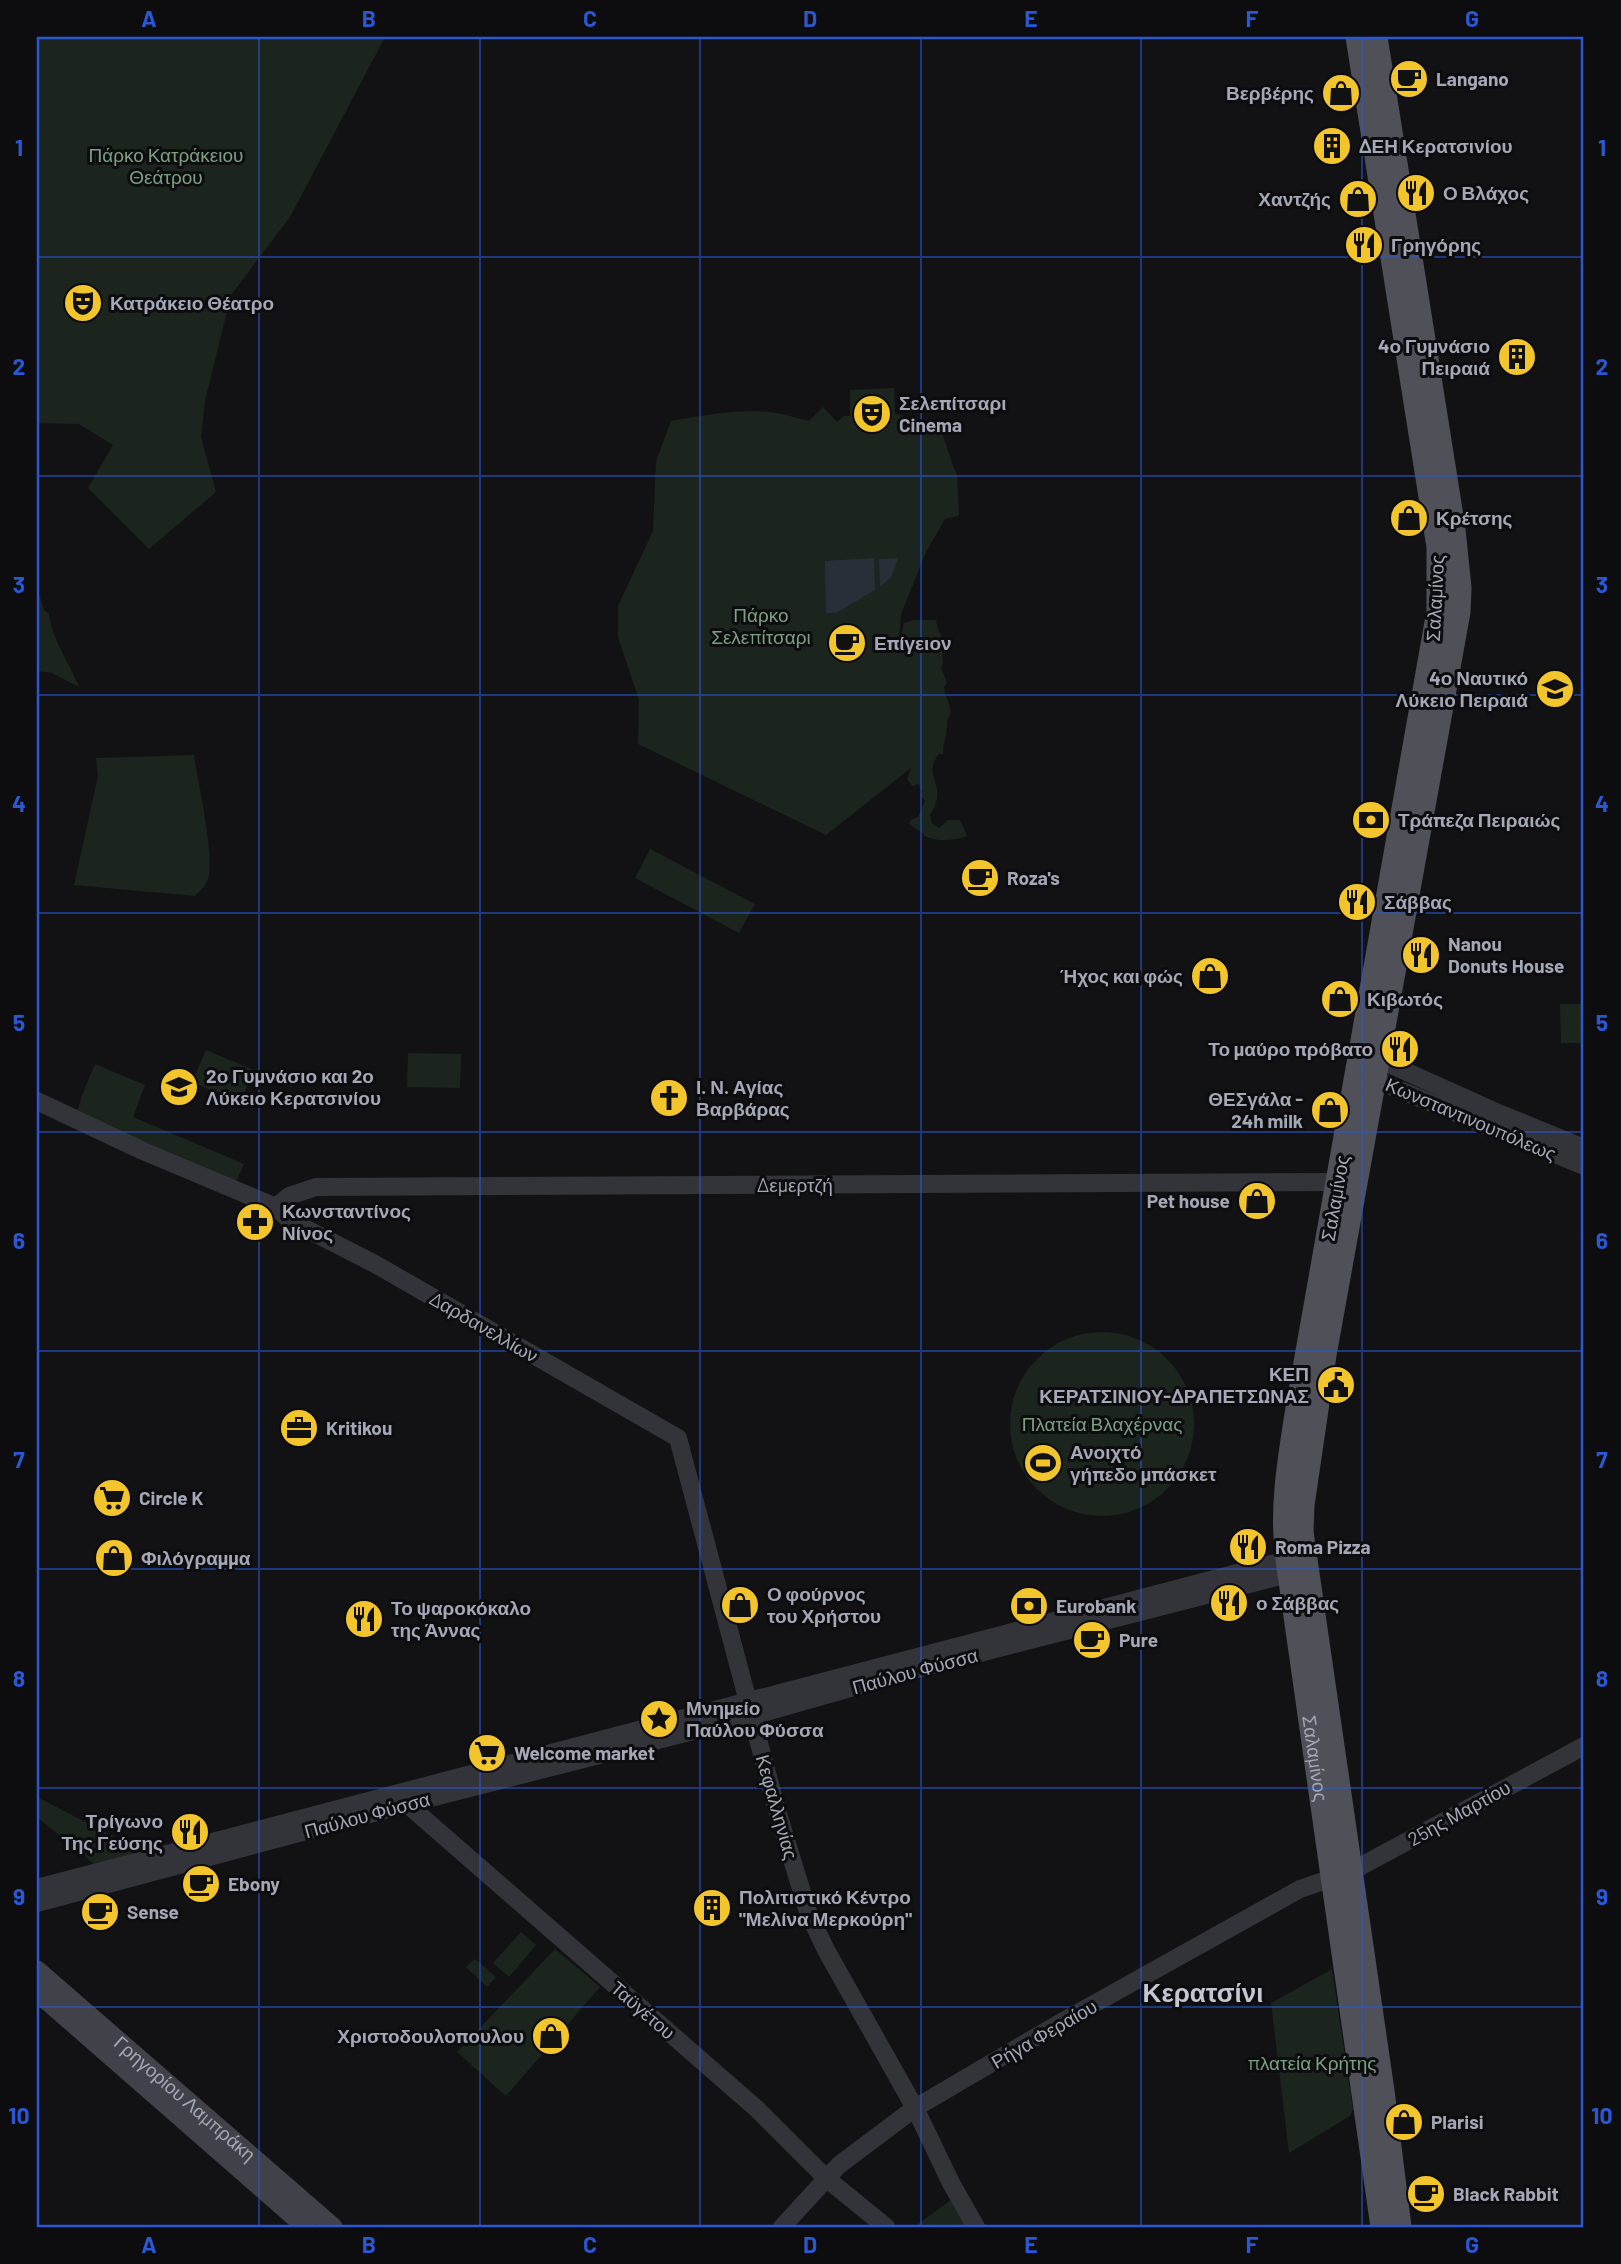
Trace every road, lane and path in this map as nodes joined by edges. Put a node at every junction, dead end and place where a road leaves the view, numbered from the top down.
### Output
1 (1357, 37) edge
2 (1377, 37) edge
3 (1388, 174) junction
4 (1368, 1065) junction
5 (37, 1101) edge
6 (1581, 1158) edge
7 (1338, 1182) junction
8 (285, 1208) junction
9 (678, 1438) joint
10 (1297, 1564) junction
11 (749, 1709) junction
12 (1584, 1746) edge
13 (404, 1798) junction
14 (1341, 1875) junction
15 (37, 1888) edge
16 (37, 1903) edge
17 (37, 1970) edge
18 (37, 1992) edge
19 (915, 2108) junction
20 (826, 2178) junction
21 (306, 2227) edge
22 (332, 2227) edge
23 (782, 2227) edge
24 (886, 2227) edge
25 (976, 2227) edge
26 (1382, 2227) edge
27 (1400, 2227) edge

1 - 3 main road
2 - 3 main road
3 - 4 main road, Σαλαμίνος
4 - 6 street, Κωνσταντινουπόλεως
4 - 7 main road, Σαλαμίνος
4 - 10 main road, Σαλαμίνος
5 - 8 street, Δαρδανελλίων
7 - 8 street, Δεμερτζή
7 - 10 main road, Σαλαμίνος
8 - 9 street, Δαρδανελλίων
9 - 11 street, Κεφαλληνίας
10 - 11 street, Παύλου Φύσσα
10 - 14 main road, Σαλαμίνος
11 - 13 street, Παύλου Φύσσα
11 - 19 street, Κεφαλληνίας
12 - 14 street, 25ης Μαρτίου
13 - 15 street, Παύλου Φύσσα
13 - 16 street, Παύλου Φύσσα
13 - 20 street, Ταϋγέτου
14 - 19 street, Ρήγα Φεραίου
14 - 26 main road, Σαλαμίνος
14 - 27 main road, Σαλαμίνος
17 - 22 main road, Γρηγορίου Λαμπράκη
18 - 21 main road, Γρηγορίου Λαμπράκη
19 - 20 street, Ρήγα Φεραίου
19 - 25 street, Κεφαλληνίας
20 - 23 street, Ρήγα Φεραίου
20 - 24 street, Ταϋγέτου

